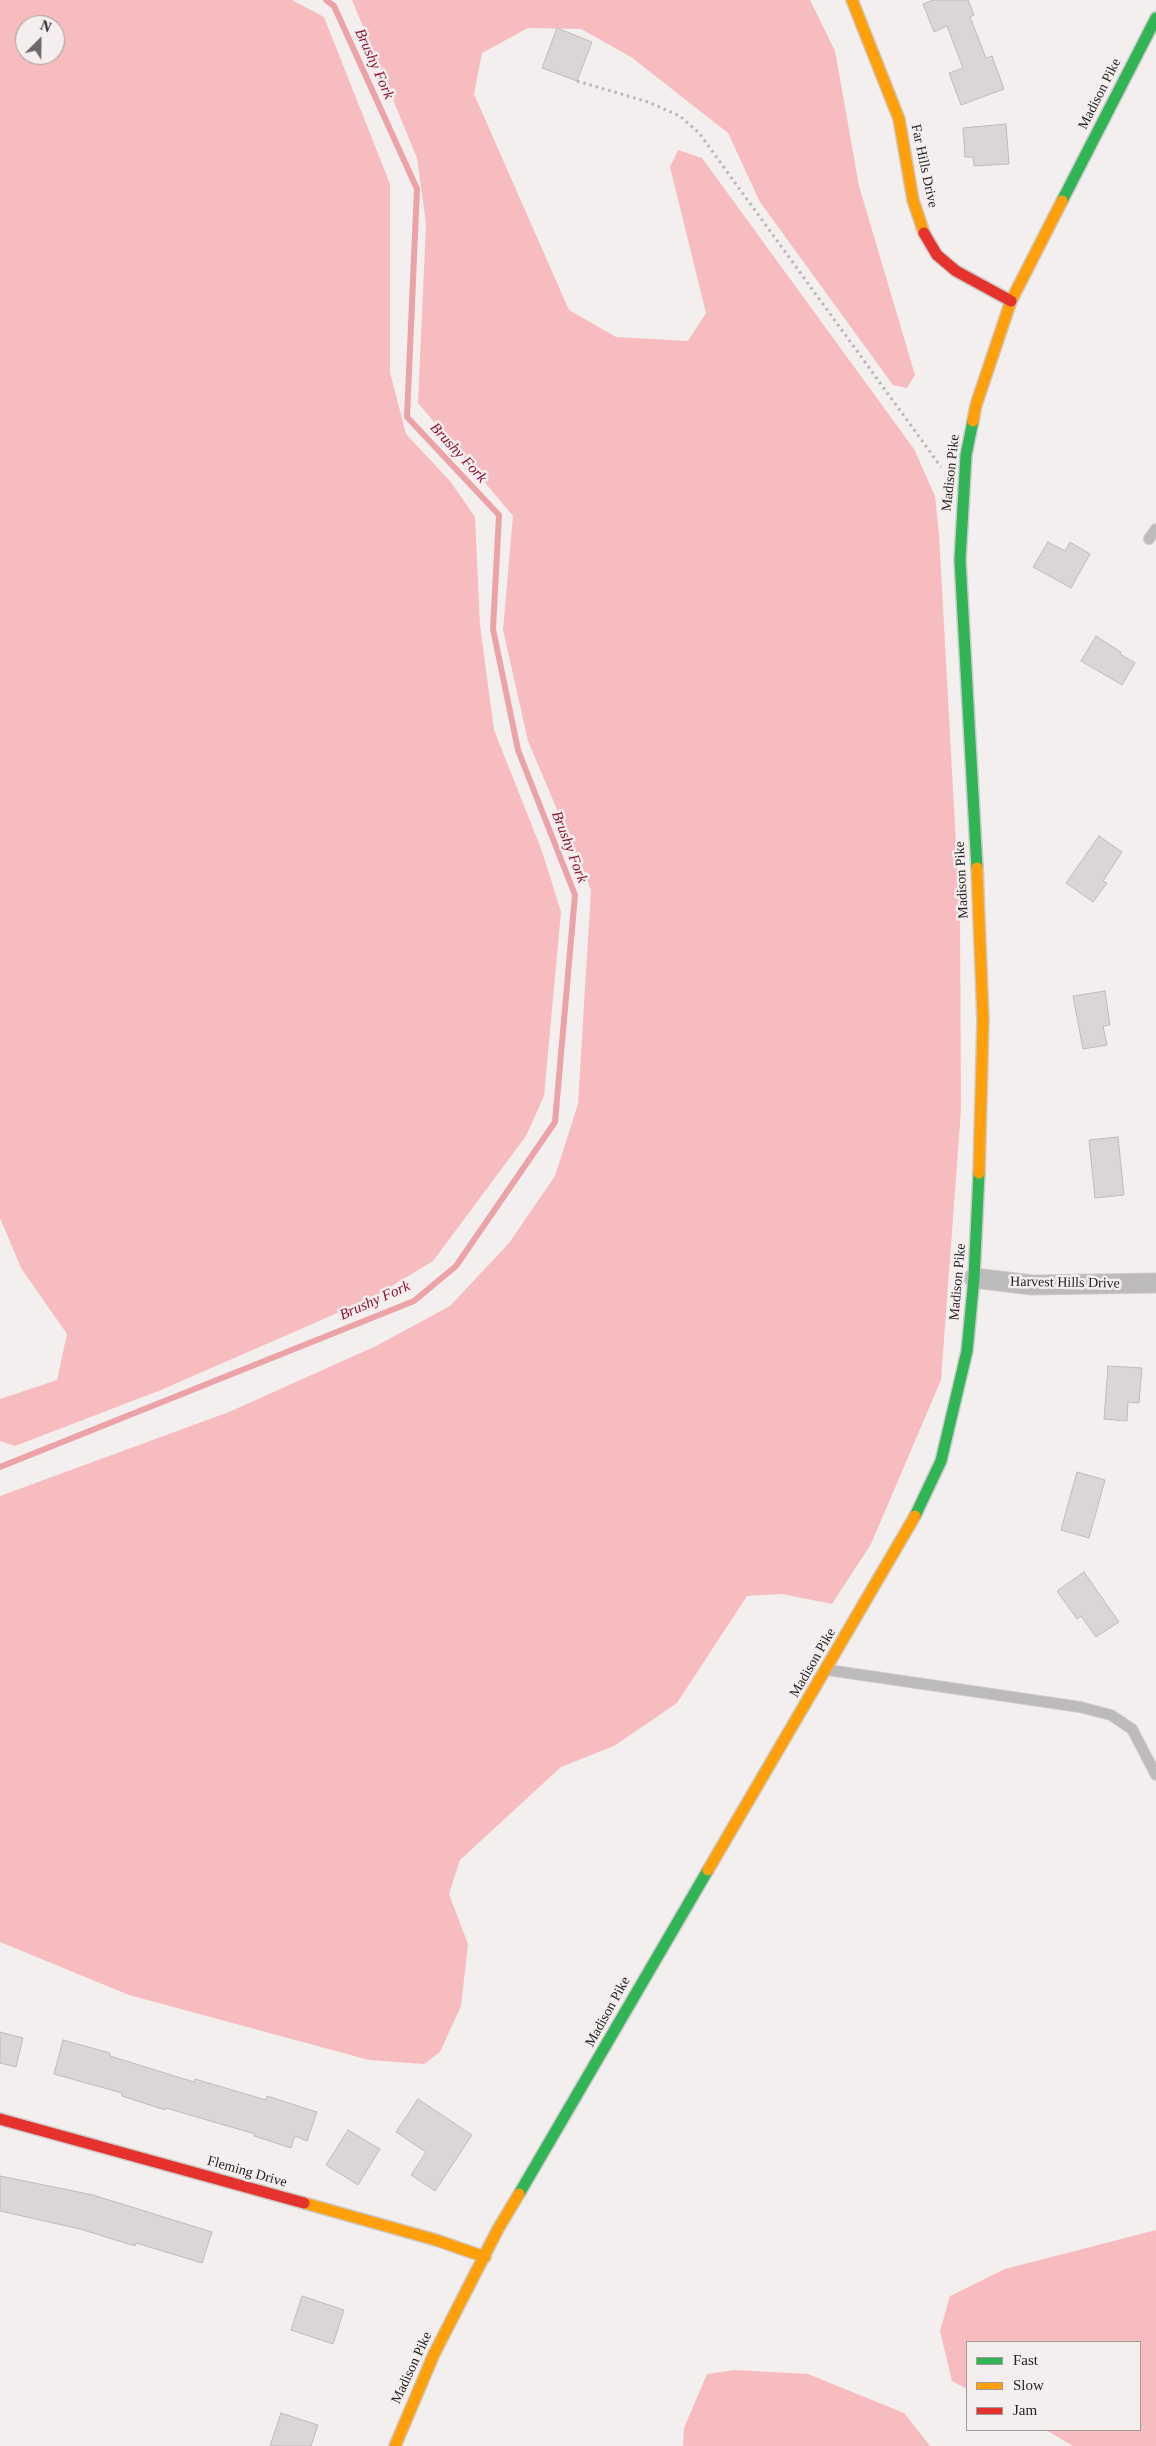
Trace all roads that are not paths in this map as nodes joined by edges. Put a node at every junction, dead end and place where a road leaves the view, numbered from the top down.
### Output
1 (852, 0) edge
2 (1156, 18) edge
3 (1011, 301) junction
4 (1156, 529) edge
5 (1149, 539) dead end
6 (974, 1278) junction
7 (1156, 1283) edge
8 (827, 1669) junction
9 (1156, 1775) edge
10 (0, 2119) edge
11 (485, 2257) junction
12 (395, 2446) edge

1 - 3 street, Far Hills Drive
2 - 3 street, Madison Pike
3 - 6 street, Madison Pike
4 - 5 lane
6 - 7 street, Harvest Hills Drive
6 - 8 street, Madison Pike
8 - 9 lane
8 - 11 street, Madison Pike
10 - 11 street, Fleming Drive
11 - 12 street, Madison Pike

